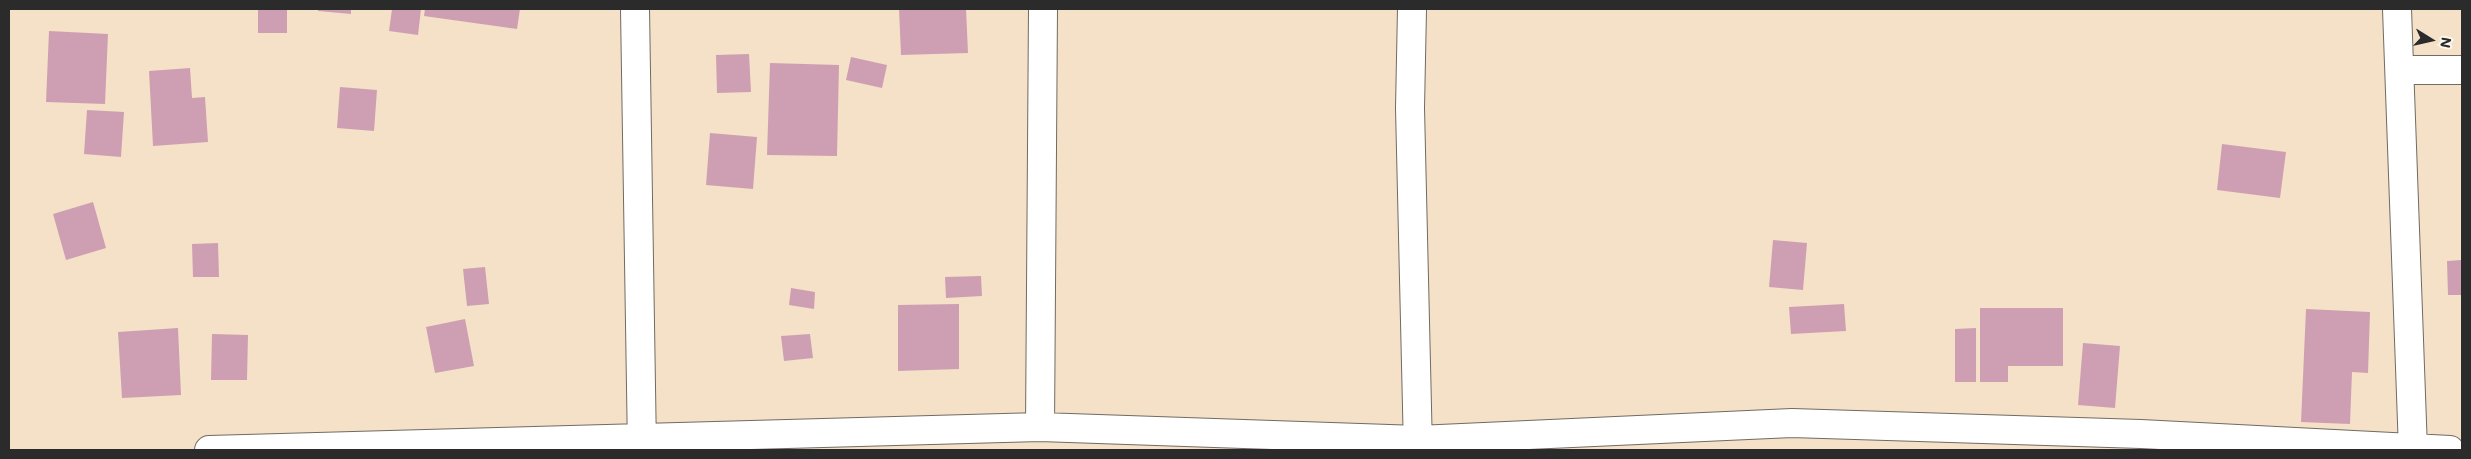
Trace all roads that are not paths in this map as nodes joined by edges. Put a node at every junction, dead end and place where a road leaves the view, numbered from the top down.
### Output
1 (635, 9) edge
2 (1043, 9) edge
3 (1412, 9) edge
4 (2397, 9) edge
5 (2400, 70) junction
6 (2462, 70) edge
7 (1040, 427) junction
8 (642, 443) edge
9 (1418, 445) edge
10 (209, 450) edge
11 (2413, 450) edge
12 (2450, 450) edge

1 - 8 street
2 - 7 street
3 - 9 street
4 - 5 street
5 - 6 street
5 - 11 street
7 - 8 street
7 - 9 street
8 - 10 street
9 - 11 street
11 - 12 street

